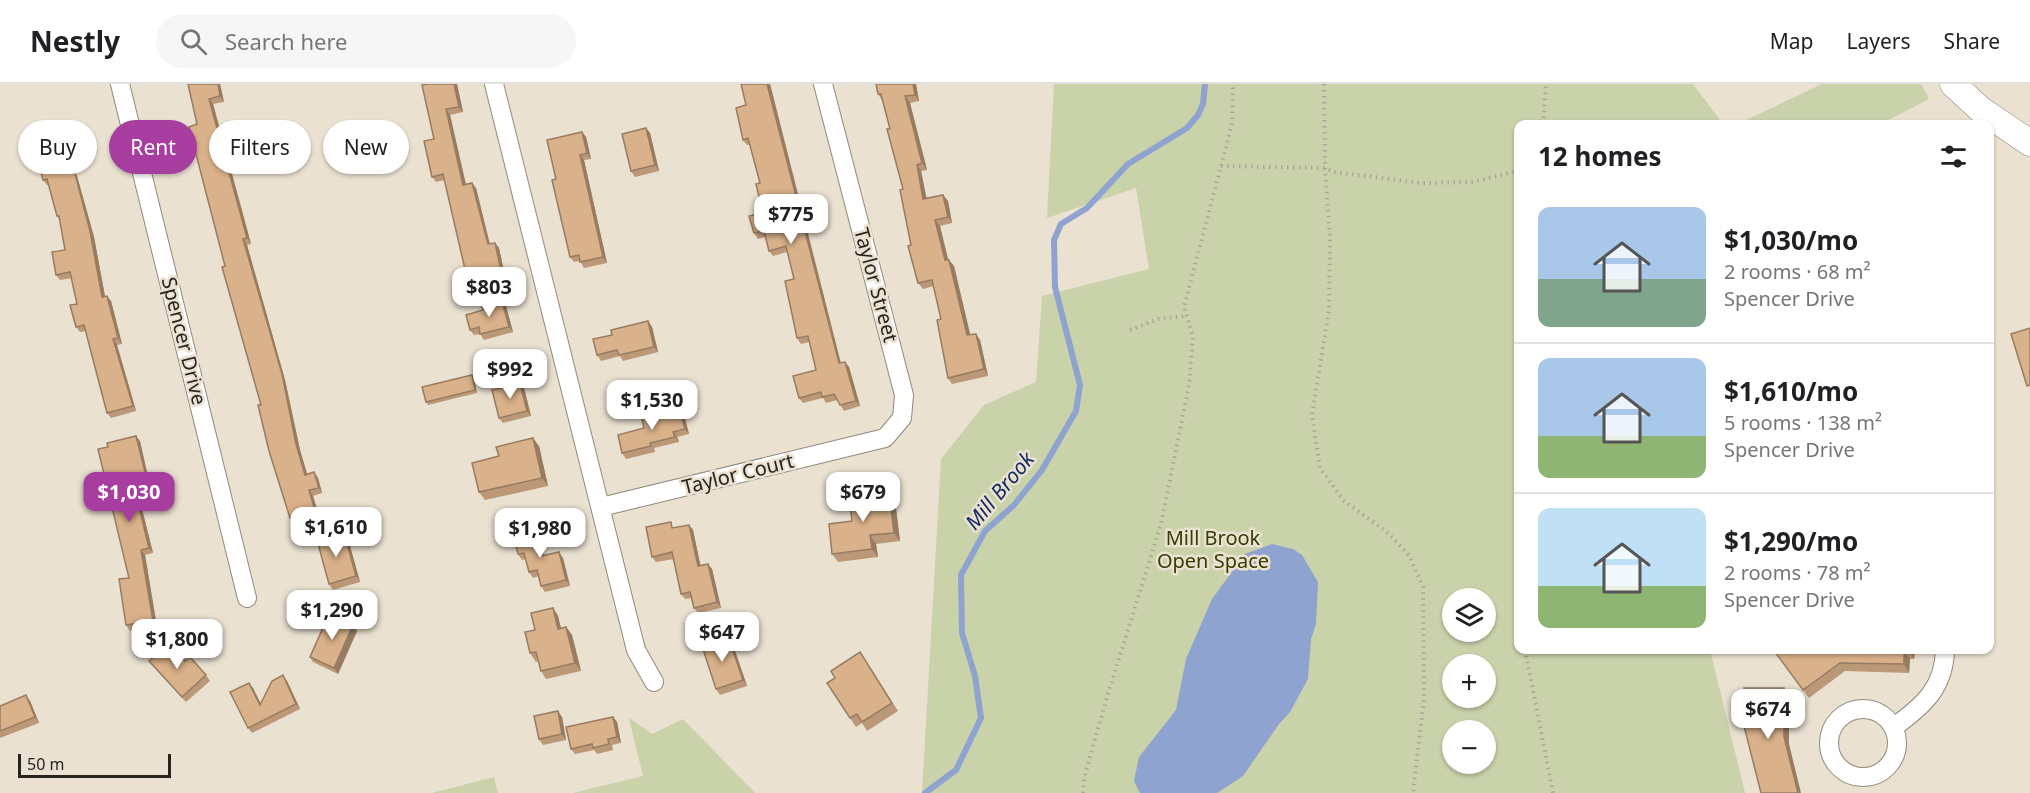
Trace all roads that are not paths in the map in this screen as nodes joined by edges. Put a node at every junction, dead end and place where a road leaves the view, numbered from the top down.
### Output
1 (120, 84) edge
2 (494, 84) edge
3 (823, 84) edge
4 (1953, 84) edge
5 (1977, 117) edge
6 (1994, 125) edge
7 (2030, 143) edge
8 (902, 418) joint
9 (601, 507) junction
10 (247, 598) dead end
11 (1943, 654) edge
12 (654, 682) dead end
13 (1894, 727) dead end

1 - 10 street, Spencer Drive
2 - 9 street
3 - 8 street, Taylor Street
4 - 5 street
6 - 7 street
8 - 9 street, Taylor Court
9 - 12 street
11 - 13 street

